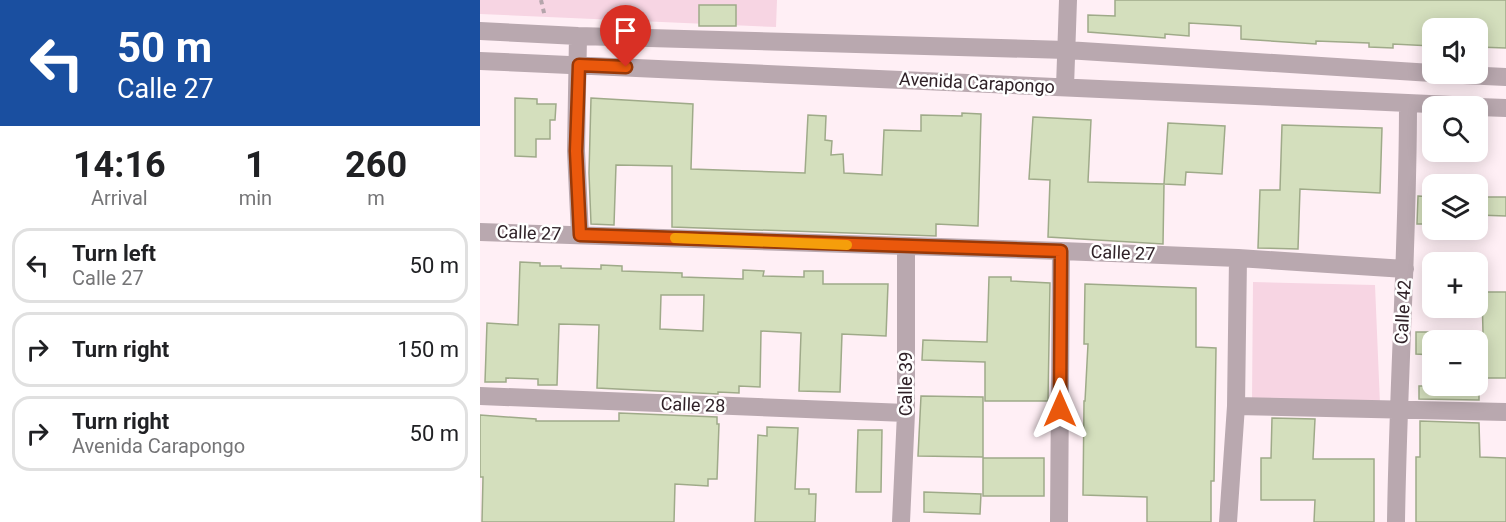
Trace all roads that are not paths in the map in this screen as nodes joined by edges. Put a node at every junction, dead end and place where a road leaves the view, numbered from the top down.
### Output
1 (1068, 0) edge
2 (480, 31) edge
3 (578, 36) junction
4 (1066, 50) junction
5 (480, 61) edge
6 (579, 65) junction
7 (1422, 72) edge
8 (1488, 76) edge
9 (1506, 77) edge
10 (1065, 87) junction
11 (1408, 103) junction
12 (1422, 104) edge
13 (1488, 107) edge
14 (1506, 108) edge
15 (480, 232) edge
16 (580, 235) junction
17 (906, 247) junction
18 (1061, 251) junction
19 (1238, 258) junction
20 (1405, 269) junction
21 (480, 396) edge
22 (1236, 406) junction
23 (1398, 409) junction
24 (1506, 412) edge
25 (906, 413) junction
26 (901, 522) edge
27 (1059, 522) edge
28 (1228, 522) edge
29 (1396, 522) edge

1 - 4 street
2 - 3 street, Avenida Carapongo
3 - 4 street, Avenida Carapongo
3 - 6 street
4 - 7 street, Avenida Carapongo
4 - 10 street
5 - 6 street, Avenida Carapongo
6 - 10 street, Avenida Carapongo
6 - 16 street
8 - 9 street
10 - 11 street, Avenida Carapongo
11 - 12 street, Avenida Carapongo
11 - 20 street, Calle 42
13 - 14 street, Avenida Carapongo
15 - 16 street, Calle 27
16 - 17 street, Calle 27
17 - 18 street, Calle 27
17 - 25 street, Calle 39
18 - 19 street, Calle 27
18 - 27 street
19 - 20 street, Calle 27
19 - 22 street
20 - 23 street, Calle 42
21 - 25 street, Calle 28
22 - 23 street
22 - 28 street
23 - 24 street
23 - 29 street, Calle 42
25 - 26 street, Calle 39

